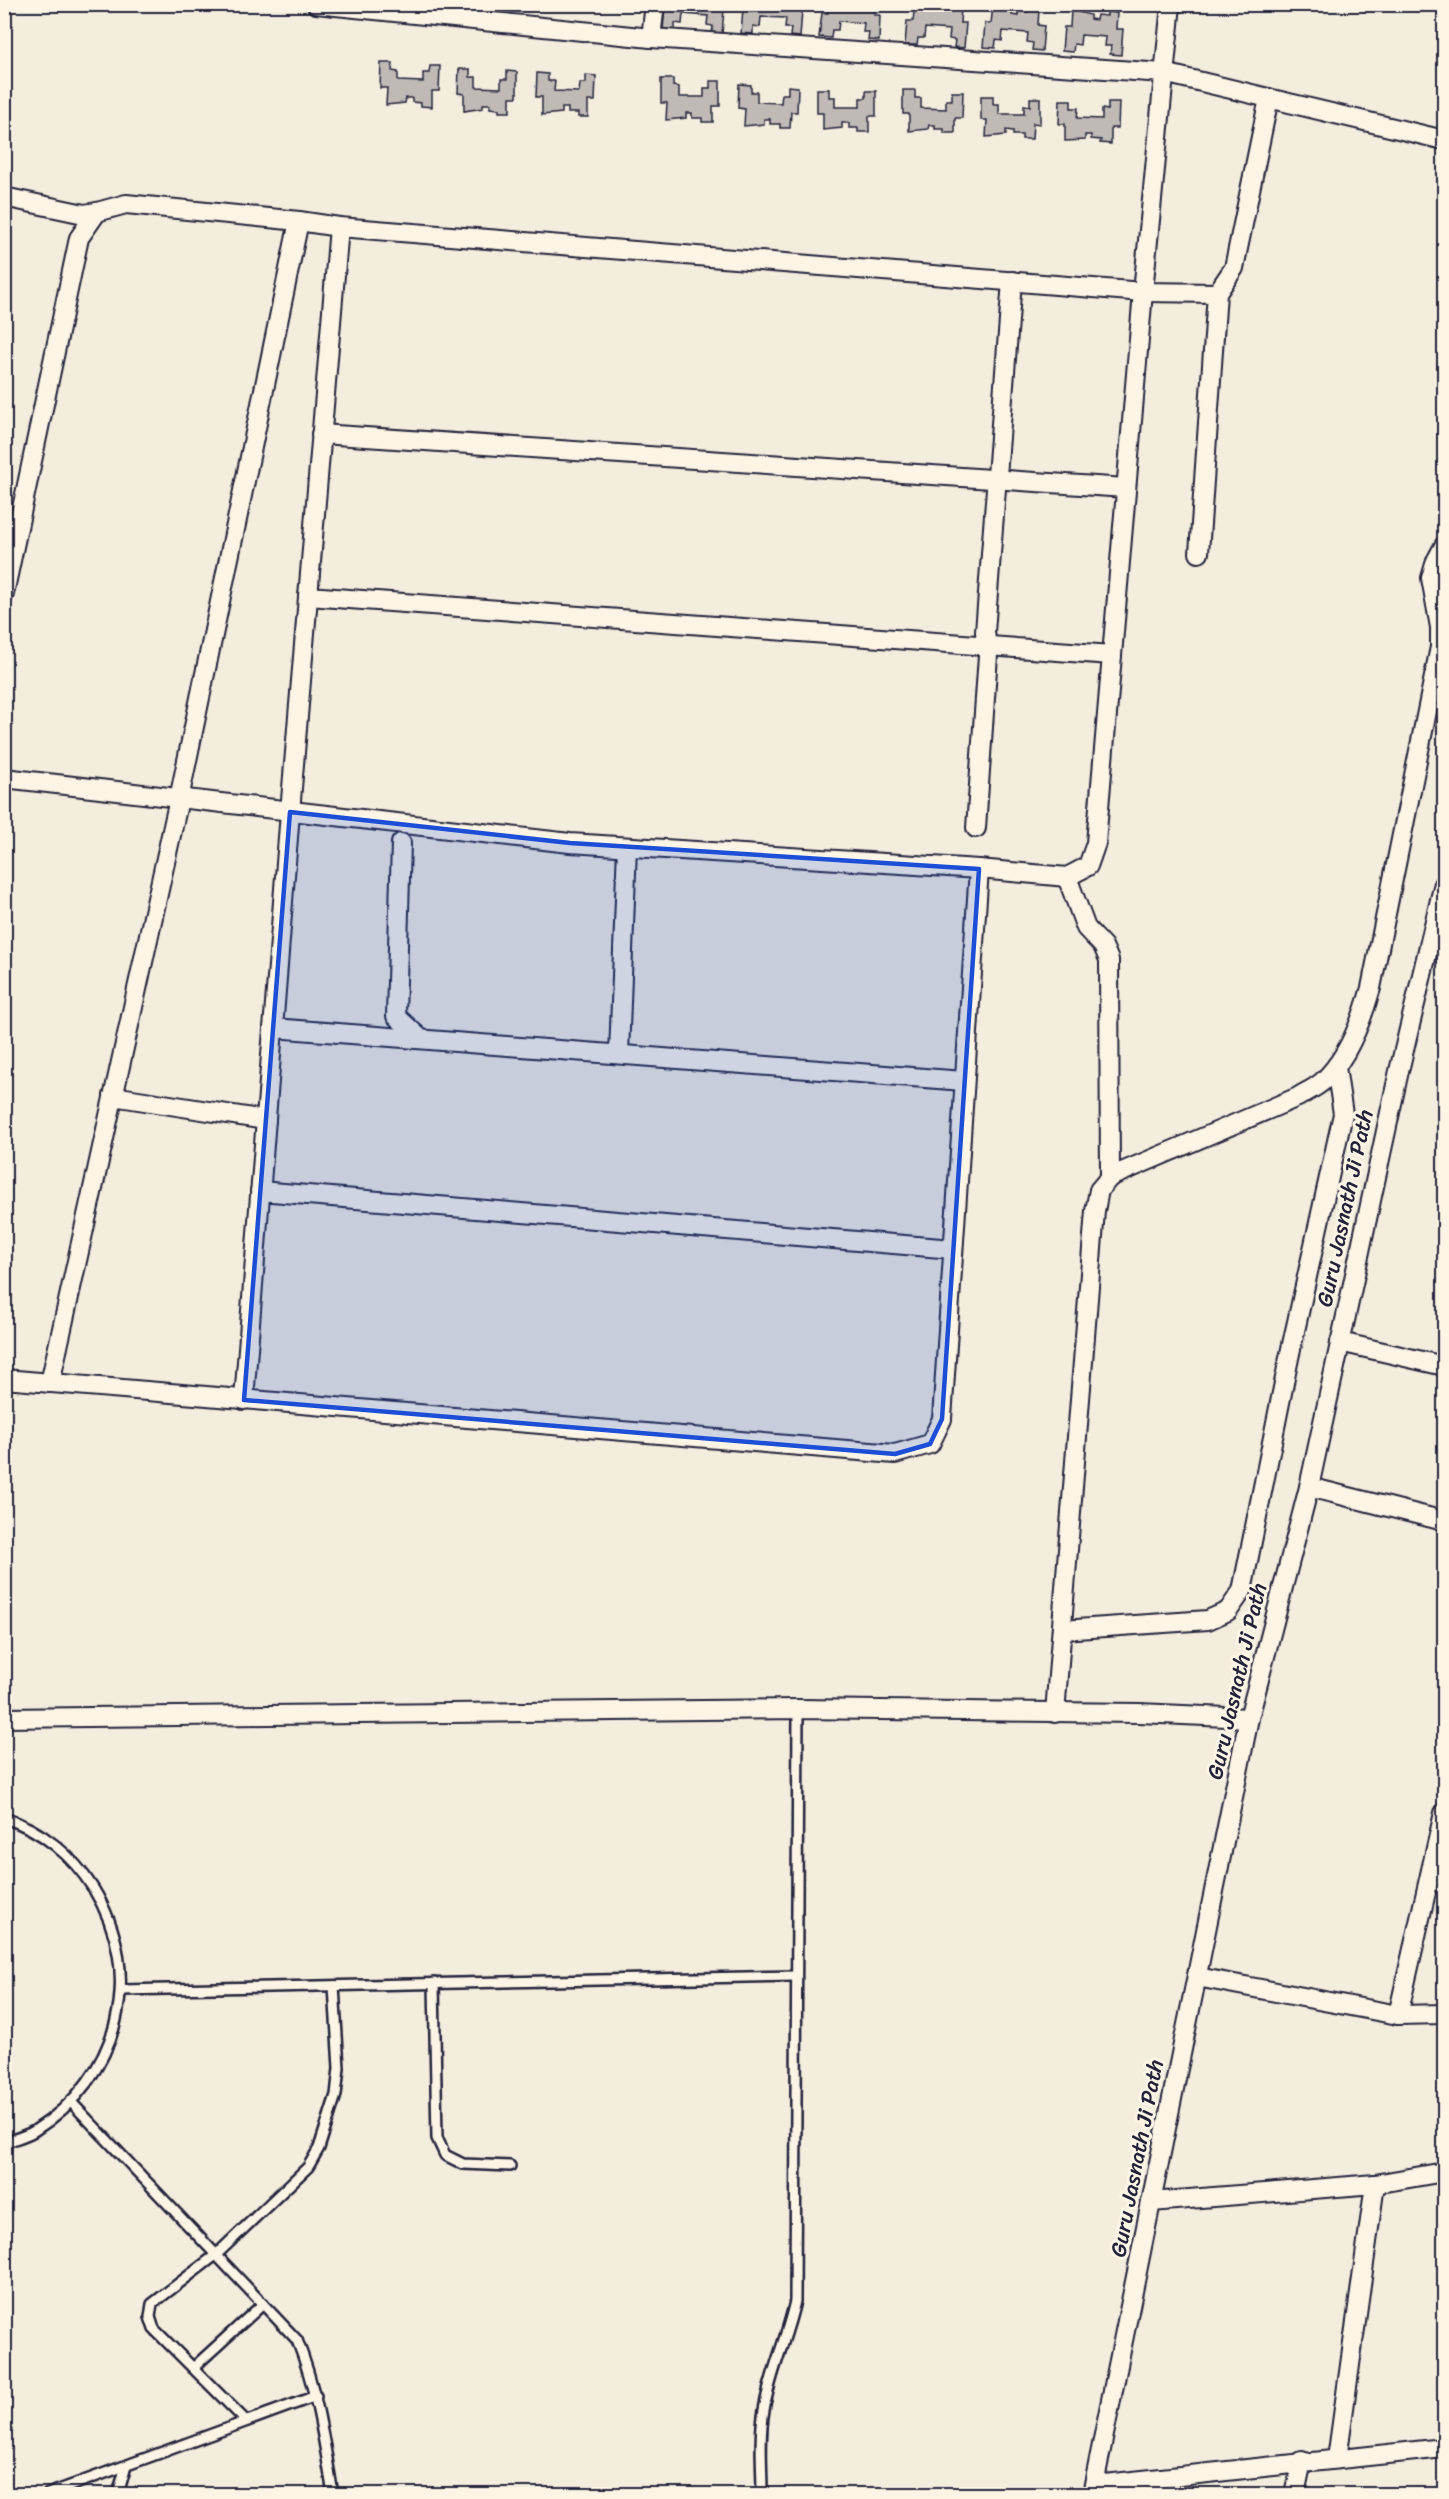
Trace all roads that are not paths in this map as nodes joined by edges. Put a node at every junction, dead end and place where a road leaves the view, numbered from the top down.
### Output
1 (316, 4) edge
2 (655, 4) edge
3 (1171, 4) edge
4 (350, 6) edge
5 (651, 38) junction
6 (1164, 73) junction
7 (1269, 98) junction
8 (1444, 140) edge
9 (4, 197) edge
10 (97, 212) junction
11 (299, 221) junction
12 (339, 228) junction
13 (1012, 281) junction
14 (1143, 292) junction
15 (1218, 293) junction
16 (321, 434) junction
17 (996, 479) junction
18 (1126, 488) junction
19 (1444, 546) edge
20 (1199, 553) dead end
21 (4, 594) edge
22 (308, 596) junction
23 (986, 646) junction
24 (1112, 656) junction
25 (4, 778) edge
26 (179, 799) junction
27 (290, 812) junction
28 (976, 828) dead end
29 (401, 843) dead end
30 (627, 847) junction
31 (979, 869) junction
32 (1067, 877) junction
33 (1444, 883) edge
34 (273, 1028) junction
35 (421, 1039) junction
36 (619, 1054) junction
37 (1336, 1067) junction
38 (964, 1081) junction
39 (113, 1096) junction
40 (266, 1120) junction
41 (1110, 1177) junction
42 (260, 1191) junction
43 (953, 1249) junction
44 (1340, 1342) junction
45 (1444, 1366) edge
46 (4, 1379) edge
47 (50, 1383) junction
48 (244, 1400) junction
49 (1309, 1487) junction
50 (1444, 1521) edge
51 (1062, 1630) junction
52 (798, 1709) junction
53 (1055, 1713) junction
54 (4, 1718) edge
55 (1249, 1718) junction
56 (1444, 1813) edge
57 (4, 1818) edge
58 (1438, 1867) edge
59 (796, 1976) junction
60 (1197, 1977) junction
61 (434, 1983) junction
62 (334, 1986) junction
63 (121, 1990) junction
64 (1444, 2014) edge
65 (1398, 2015) junction
66 (72, 2103) junction
67 (4, 2143) edge
68 (510, 2166) dead end
69 (1444, 2172) edge
70 (1375, 2184) junction
71 (1151, 2202) junction
72 (217, 2254) junction
73 (263, 2304) junction
74 (193, 2368) junction
75 (316, 2396) junction
76 (246, 2421) junction
77 (1444, 2448) edge
78 (1337, 2459) junction
79 (1302, 2462) junction
80 (126, 2466) junction
81 (1093, 2490) edge
82 (48, 2494) edge
83 (117, 2494) edge
84 (333, 2494) edge
85 (762, 2494) edge
86 (1295, 2494) edge

1 - 4 street
2 - 5 street
3 - 6 street
4 - 5 street
5 - 6 street
6 - 7 street
6 - 14 street
7 - 8 street
7 - 15 street
9 - 10 street
10 - 11 street
10 - 21 street
11 - 12 street
11 - 26 street
12 - 13 street
12 - 16 street
13 - 14 street
13 - 17 street
14 - 15 street
14 - 18 street
15 - 20 street
16 - 17 street
16 - 22 street
17 - 18 street
17 - 23 street
18 - 24 street
19 - 37 street
22 - 23 street
22 - 27 street
23 - 24 street
23 - 28 street
24 - 32 street
25 - 26 street
26 - 27 street
26 - 39 street
27 - 30 street
27 - 34 street
29 - 35 street
30 - 31 street
30 - 36 street
31 - 32 street
31 - 38 street
32 - 41 street
33 - 44 street, Guru Jasnath Ji Path
34 - 35 street
34 - 40 street
35 - 36 street
36 - 38 street
37 - 41 street
37 - 51 street
38 - 43 street
39 - 40 street
39 - 47 street
40 - 42 street
41 - 51 street
42 - 43 street
42 - 48 street
43 - 48 street
44 - 45 street
44 - 49 street, Guru Jasnath Ji Path
46 - 47 street
47 - 48 street
49 - 50 street
49 - 55 street, Guru Jasnath Ji Path
51 - 53 street
52 - 53 street
52 - 54 street
52 - 59 lane
53 - 55 street
55 - 60 street, Guru Jasnath Ji Path
56 - 58 street
57 - 63 lane
58 - 65 street
59 - 61 lane
59 - 85 lane
60 - 65 street
60 - 71 street, Guru Jasnath Ji Path
61 - 62 lane
61 - 68 lane
62 - 63 lane
62 - 72 lane
63 - 66 lane
64 - 65 street
66 - 67 lane
66 - 72 lane
69 - 70 street
70 - 71 street
70 - 78 street
71 - 81 street, Guru Jasnath Ji Path
72 - 73 lane
72 - 74 lane
73 - 74 lane
73 - 75 lane
74 - 76 lane
75 - 76 lane
75 - 84 lane
76 - 80 lane
77 - 78 street
78 - 79 street
79 - 81 street
79 - 86 street
80 - 82 lane
80 - 83 lane

